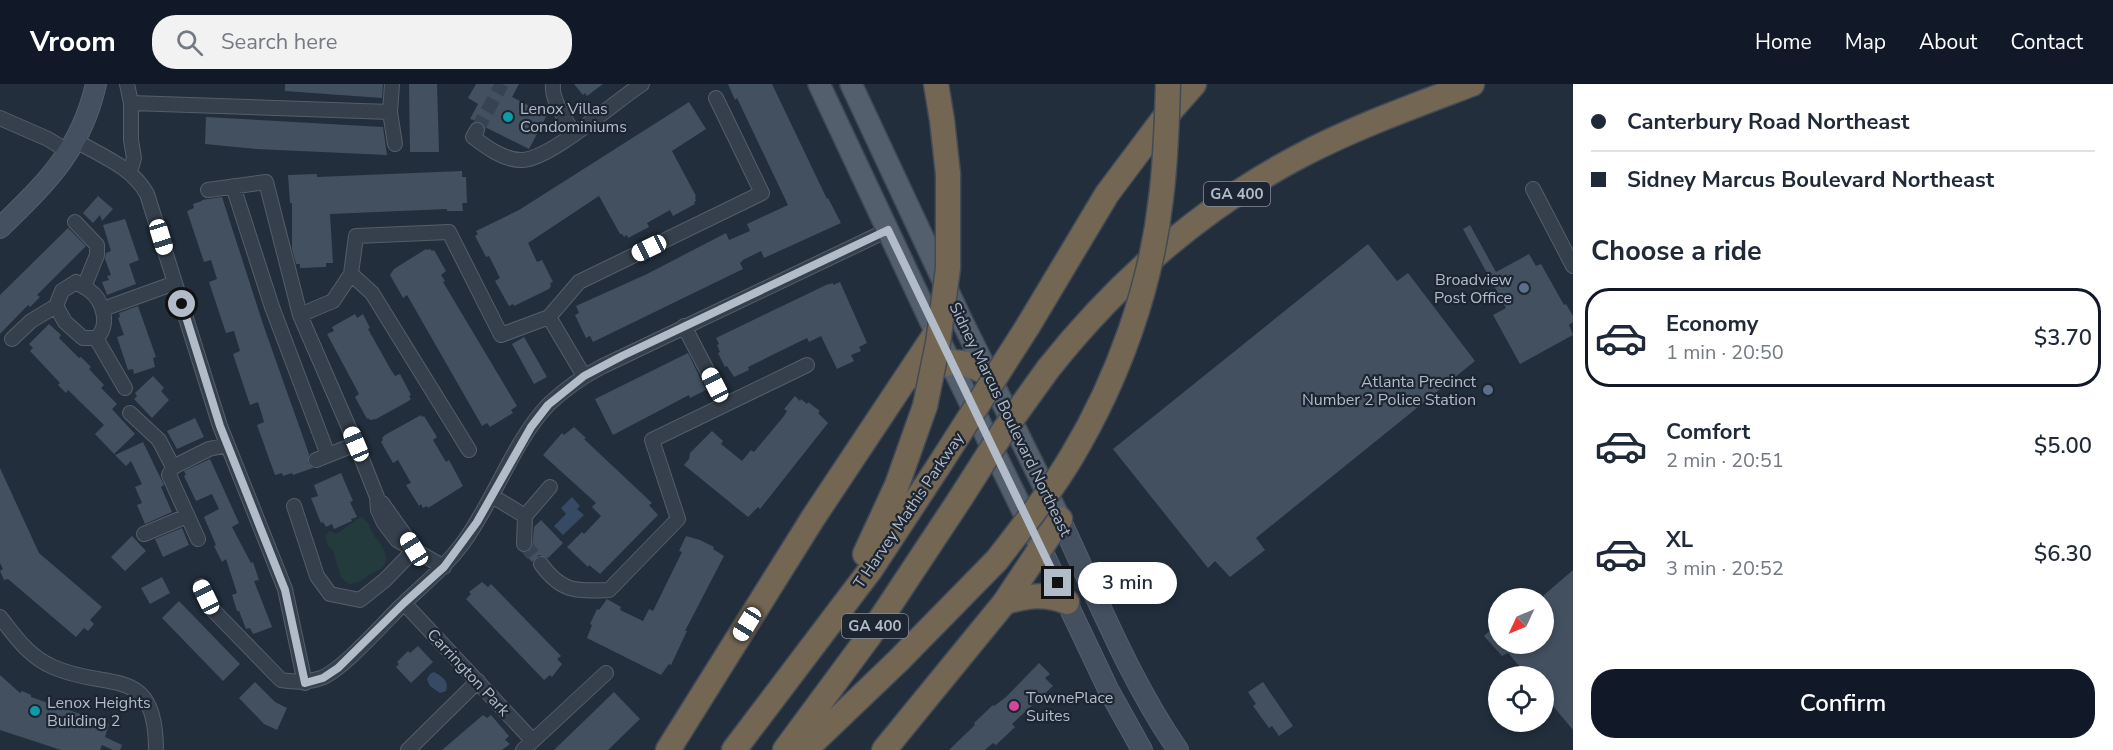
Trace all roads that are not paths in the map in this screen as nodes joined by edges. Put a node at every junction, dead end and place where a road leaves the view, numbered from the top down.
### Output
1 (96, 84) edge
2 (127, 84) edge
3 (392, 84) edge
4 (553, 84) edge
5 (642, 84) edge
6 (819, 84) edge
7 (851, 84) edge
8 (936, 84) edge
9 (1168, 84) edge
10 (1194, 84) edge
11 (1472, 84) edge
12 (716, 98) dead end
13 (131, 103) junction
14 (390, 112) junction
15 (0, 118) edge
16 (477, 130) dead end
17 (573, 133) junction
18 (395, 144) dead end
19 (72, 147) junction
20 (130, 172) junction
21 (233, 186) junction
22 (1533, 189) dead end
23 (208, 190) dead end
24 (75, 222) dead end
25 (0, 228) edge
26 (888, 230) junction
27 (1573, 266) edge
28 (351, 274) junction
29 (175, 283) junction
30 (84, 287) junction
31 (56, 306) junction
32 (103, 309) junction
33 (300, 315) junction
34 (549, 317) junction
35 (684, 326) junction
36 (936, 333) junction
37 (96, 338) junction
38 (12, 339) dead end
39 (950, 361) junction
40 (807, 364) dead end
41 (989, 374) junction
42 (584, 376) junction
43 (901, 383) junction
44 (125, 388) dead end
45 (725, 405) junction
46 (130, 413) dead end
47 (356, 444) junction
48 (227, 445) junction
49 (469, 450) dead end
50 (172, 467) junction
51 (550, 487) dead end
52 (492, 496) junction
53 (294, 506) dead end
54 (187, 516) junction
55 (525, 516) junction
56 (1060, 519) junction
57 (144, 534) dead end
58 (198, 539) dead end
59 (524, 544) tunnel mouth
60 (1041, 548) junction
61 (414, 549) junction
62 (541, 564) tunnel mouth
63 (444, 567) junction
64 (201, 586) dead end
65 (1005, 602) junction
66 (1067, 602) junction
67 (404, 603) junction
68 (0, 616) edge
69 (816, 642) junction
70 (606, 673) dead end
71 (478, 681) junction
72 (305, 683) junction
73 (528, 745) edge
74 (156, 750) edge
75 (408, 750) edge
76 (668, 750) edge
77 (734, 750) edge
78 (785, 750) edge
79 (805, 750) edge
80 (884, 750) edge
81 (1142, 750) edge
82 (1178, 750) edge

1 - 19 main road
2 - 13 street
3 - 14 street
4 - 17 street
5 - 17 street
6 - 26 main road, Sidney Marcus Boulevard Northeast
7 - 41 main road, Sidney Marcus Boulevard Northeast
8 - 69 highway, bridge
9 - 79 highway, bridge
10 - 69 highway, T Harvey Mathis Parkway / GA 400, bridge
11 - 78 highway, GA 400, bridge
12 - 34 street
13 - 14 street
13 - 20 street
14 - 18 street
15 - 19 street
16 - 17 street
19 - 20 street
19 - 25 main road
20 - 29 street
21 - 23 street
21 - 33 street
21 - 47 street
22 - 27 street
24 - 30 street
26 - 35 street
26 - 36 main road, Sidney Marcus Boulevard Northeast
28 - 33 street
28 - 34 street
28 - 49 street
29 - 32 street
29 - 48 street
30 - 31 street
30 - 32 street
31 - 37 street
31 - 38 street
32 - 37 street
33 - 47 street
34 - 42 street
35 - 42 street
35 - 45 street
36 - 39 main road, Sidney Marcus Boulevard Northeast
36 - 43 highway
37 - 44 street
39 - 41 highway
39 - 43 highway
39 - 60 main road, Sidney Marcus Boulevard Northeast
40 - 45 street
41 - 56 main road, Sidney Marcus Boulevard Northeast
42 - 52 street
43 - 76 highway
45 - 62 street
46 - 50 street
47 - 61 street
48 - 50 street
48 - 72 street
50 - 54 street
51 - 55 street
52 - 55 street
52 - 63 street
53 - 61 street
54 - 57 street
54 - 58 street
55 - 59 street
56 - 60 highway
56 - 82 main road, Sidney Marcus Boulevard Northeast
60 - 65 highway
60 - 66 main road, Sidney Marcus Boulevard Northeast
61 - 63 street
63 - 67 street
64 - 72 street
65 - 66 highway
65 - 80 highway
66 - 81 main road, Sidney Marcus Boulevard Northeast
67 - 71 street, Carrington Park
67 - 72 street
68 - 74 street
69 - 77 highway, T Harvey Mathis Parkway / GA 400
70 - 73 street
71 - 73 street, Carrington Park
71 - 75 street

